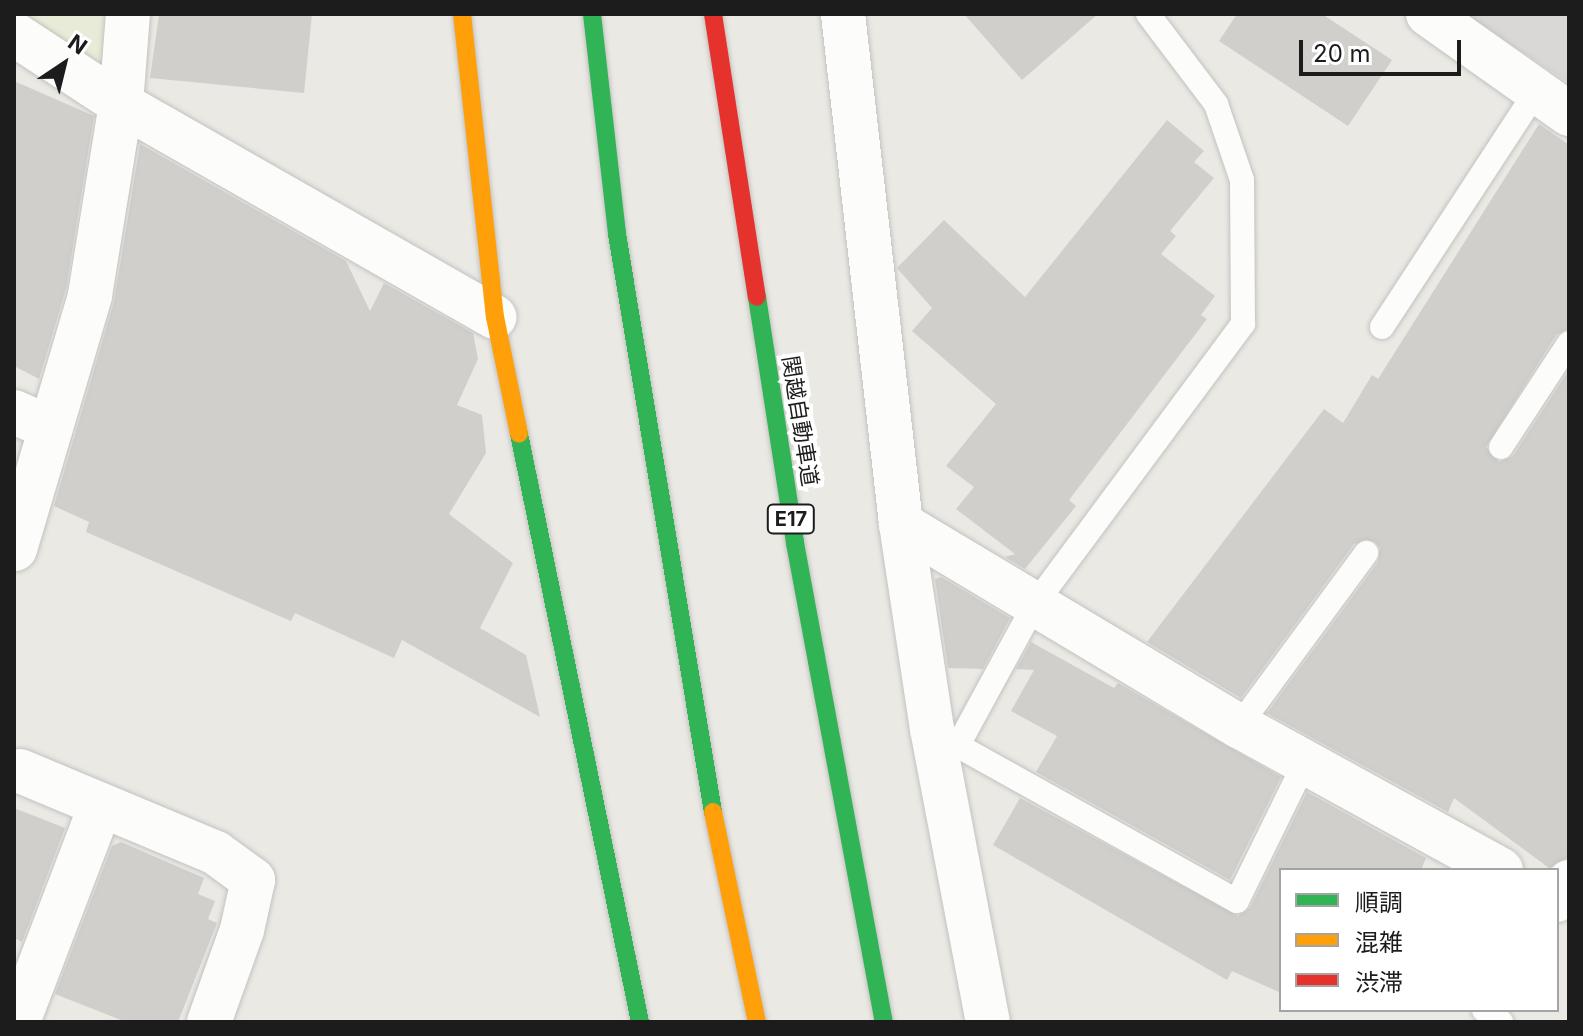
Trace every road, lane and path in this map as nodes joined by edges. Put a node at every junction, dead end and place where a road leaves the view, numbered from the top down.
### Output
1 (128, 14) edge
2 (462, 14) edge
3 (592, 14) edge
4 (713, 14) edge
5 (843, 14) edge
6 (1148, 14) edge
7 (1428, 14) edge
8 (14, 34) edge
9 (1552, 103) edge
10 (121, 104) junction
11 (495, 317) junction
12 (1382, 327) dead end
13 (1569, 343) edge
14 (33, 420) edge
15 (1501, 447) dead end
16 (901, 524) junction
17 (15, 549) edge
18 (1366, 553) dead end
19 (14, 557) edge
20 (1035, 604) junction
21 (1239, 726) junction
22 (944, 738) junction
23 (1305, 762) junction
24 (17, 768) edge
25 (101, 805) junction
26 (1453, 858) edge
27 (1493, 868) edge
28 (18, 1022) edge
29 (209, 1022) edge
30 (640, 1022) edge
31 (757, 1022) edge
32 (884, 1022) edge
33 (988, 1022) edge

1 - 10 street
2 - 11 main road
3 - 31 main road
4 - 32 main road, 関越自動車道 / E17
5 - 16 street
6 - 20 lane
7 - 9 street
8 - 10 street
9 - 12 lane
10 - 11 street
10 - 14 street
11 - 30 main road
13 - 15 lane
14 - 17 street
16 - 20 street
16 - 22 street
17 - 19 lane
18 - 21 lane
20 - 21 street
20 - 22 lane
21 - 23 street
22 - 23 lane
22 - 33 street
23 - 26 street
24 - 25 street
25 - 28 street
25 - 29 street
26 - 27 street

